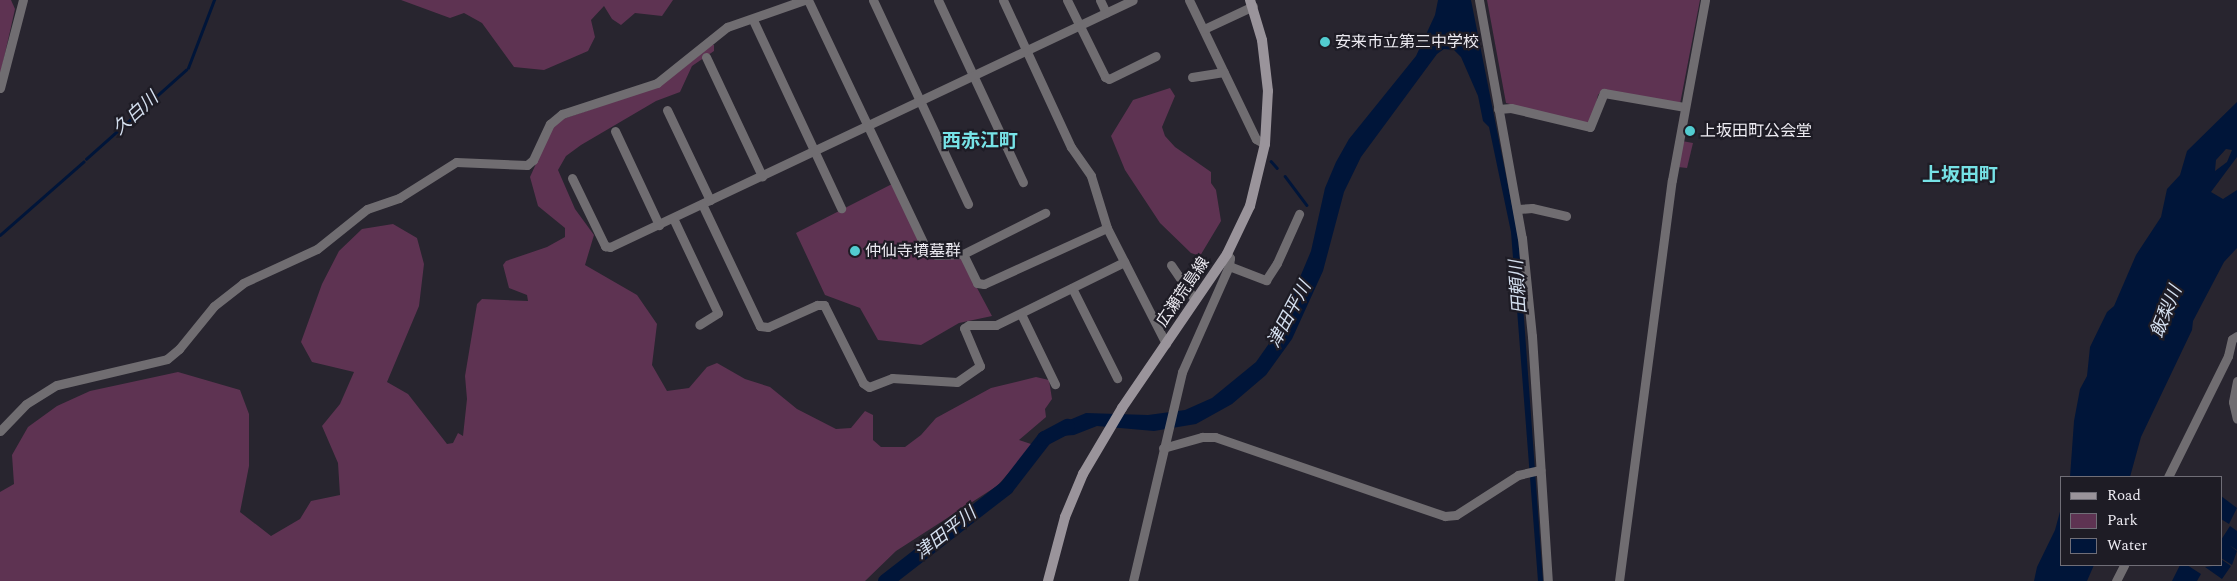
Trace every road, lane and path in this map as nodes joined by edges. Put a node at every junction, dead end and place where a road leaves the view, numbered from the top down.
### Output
1 (23, 0) edge
2 (804, 0) edge
3 (808, 0) edge
4 (873, 0) edge
5 (938, 0) edge
6 (1003, 0) edge
7 (1067, 0) edge
8 (1100, 0) edge
9 (1133, 0) edge
10 (1189, 0) edge
11 (1479, 0) edge
12 (1705, 0) edge
13 (1252, 3) edge
14 (1106, 13) junction
15 (753, 20) dead end
16 (1080, 27) junction
17 (1204, 29) junction
18 (1028, 52) junction
19 (1156, 56) dead end
20 (706, 57) dead end
21 (1224, 72) junction
22 (973, 76) junction
23 (1192, 77) dead end
24 (0, 88) edge
25 (920, 102) junction
26 (1684, 107) junction
27 (1498, 109) junction
28 (668, 110) dead end
29 (868, 127) junction
30 (615, 131) dead end
31 (1265, 144) junction
32 (815, 151) junction
33 (762, 176) junction
34 (572, 178) dead end
35 (1022, 182) dead end
36 (706, 202) junction
37 (968, 204) dead end
38 (841, 208) dead end
39 (1518, 210) junction
40 (1045, 213) dead end
41 (1298, 214) dead end
42 (1566, 216) dead end
43 (673, 218) junction
44 (659, 225) junction
45 (1107, 228) junction
46 (963, 254) junction
47 (1226, 254) junction
48 (1124, 262) junction
49 (1171, 265) dead end
50 (1229, 266) junction
51 (1072, 288) junction
52 (1195, 300) junction
53 (1021, 314) junction
54 (699, 325) dead end
55 (2237, 336) edge
56 (1166, 344) junction
57 (1117, 378) dead end
58 (2237, 380) edge
59 (1055, 384) dead end
60 (2237, 419) edge
61 (0, 431) edge
62 (1164, 448) junction
63 (2176, 460) junction
64 (1535, 470) junction
65 (2168, 476) edge
66 (2174, 476) edge
67 (2124, 566) edge
68 (1048, 581) edge
69 (1133, 581) edge
70 (1548, 581) edge
71 (1619, 581) edge
72 (2116, 581) edge

1 - 24 street
2 - 61 street
3 - 29 street
4 - 25 street
5 - 22 street
6 - 18 street
7 - 16 street
8 - 14 street
9 - 14 street
10 - 17 street
11 - 27 street
12 - 26 street
13 - 17 street
13 - 31 main road, 広瀬荒島線
14 - 16 street
15 - 32 street
16 - 18 street
16 - 19 street
17 - 21 street
18 - 22 street
18 - 45 street
20 - 33 street
21 - 23 street
21 - 31 street
22 - 25 street
22 - 35 street
25 - 29 street
25 - 37 street
26 - 27 street
26 - 71 street
27 - 39 street
28 - 36 street
29 - 32 street
29 - 46 street
30 - 44 street
31 - 47 main road, 広瀬荒島線
32 - 33 street
32 - 38 street
33 - 36 street
34 - 44 street
36 - 43 street
36 - 53 street
39 - 42 street
39 - 64 street
40 - 46 street
41 - 50 street
43 - 44 street
43 - 54 street
45 - 46 street
45 - 48 street
47 - 50 street
47 - 52 main road, 広瀬荒島線
48 - 51 street
48 - 56 street
49 - 52 street
50 - 62 street
51 - 53 street
51 - 57 street
52 - 56 main road, 広瀬荒島線
53 - 59 street
55 - 63 street
56 - 68 main road, 広瀬荒島線
58 - 60 street
62 - 64 street
62 - 69 street
63 - 65 street
63 - 66 street
64 - 70 street
67 - 72 street

